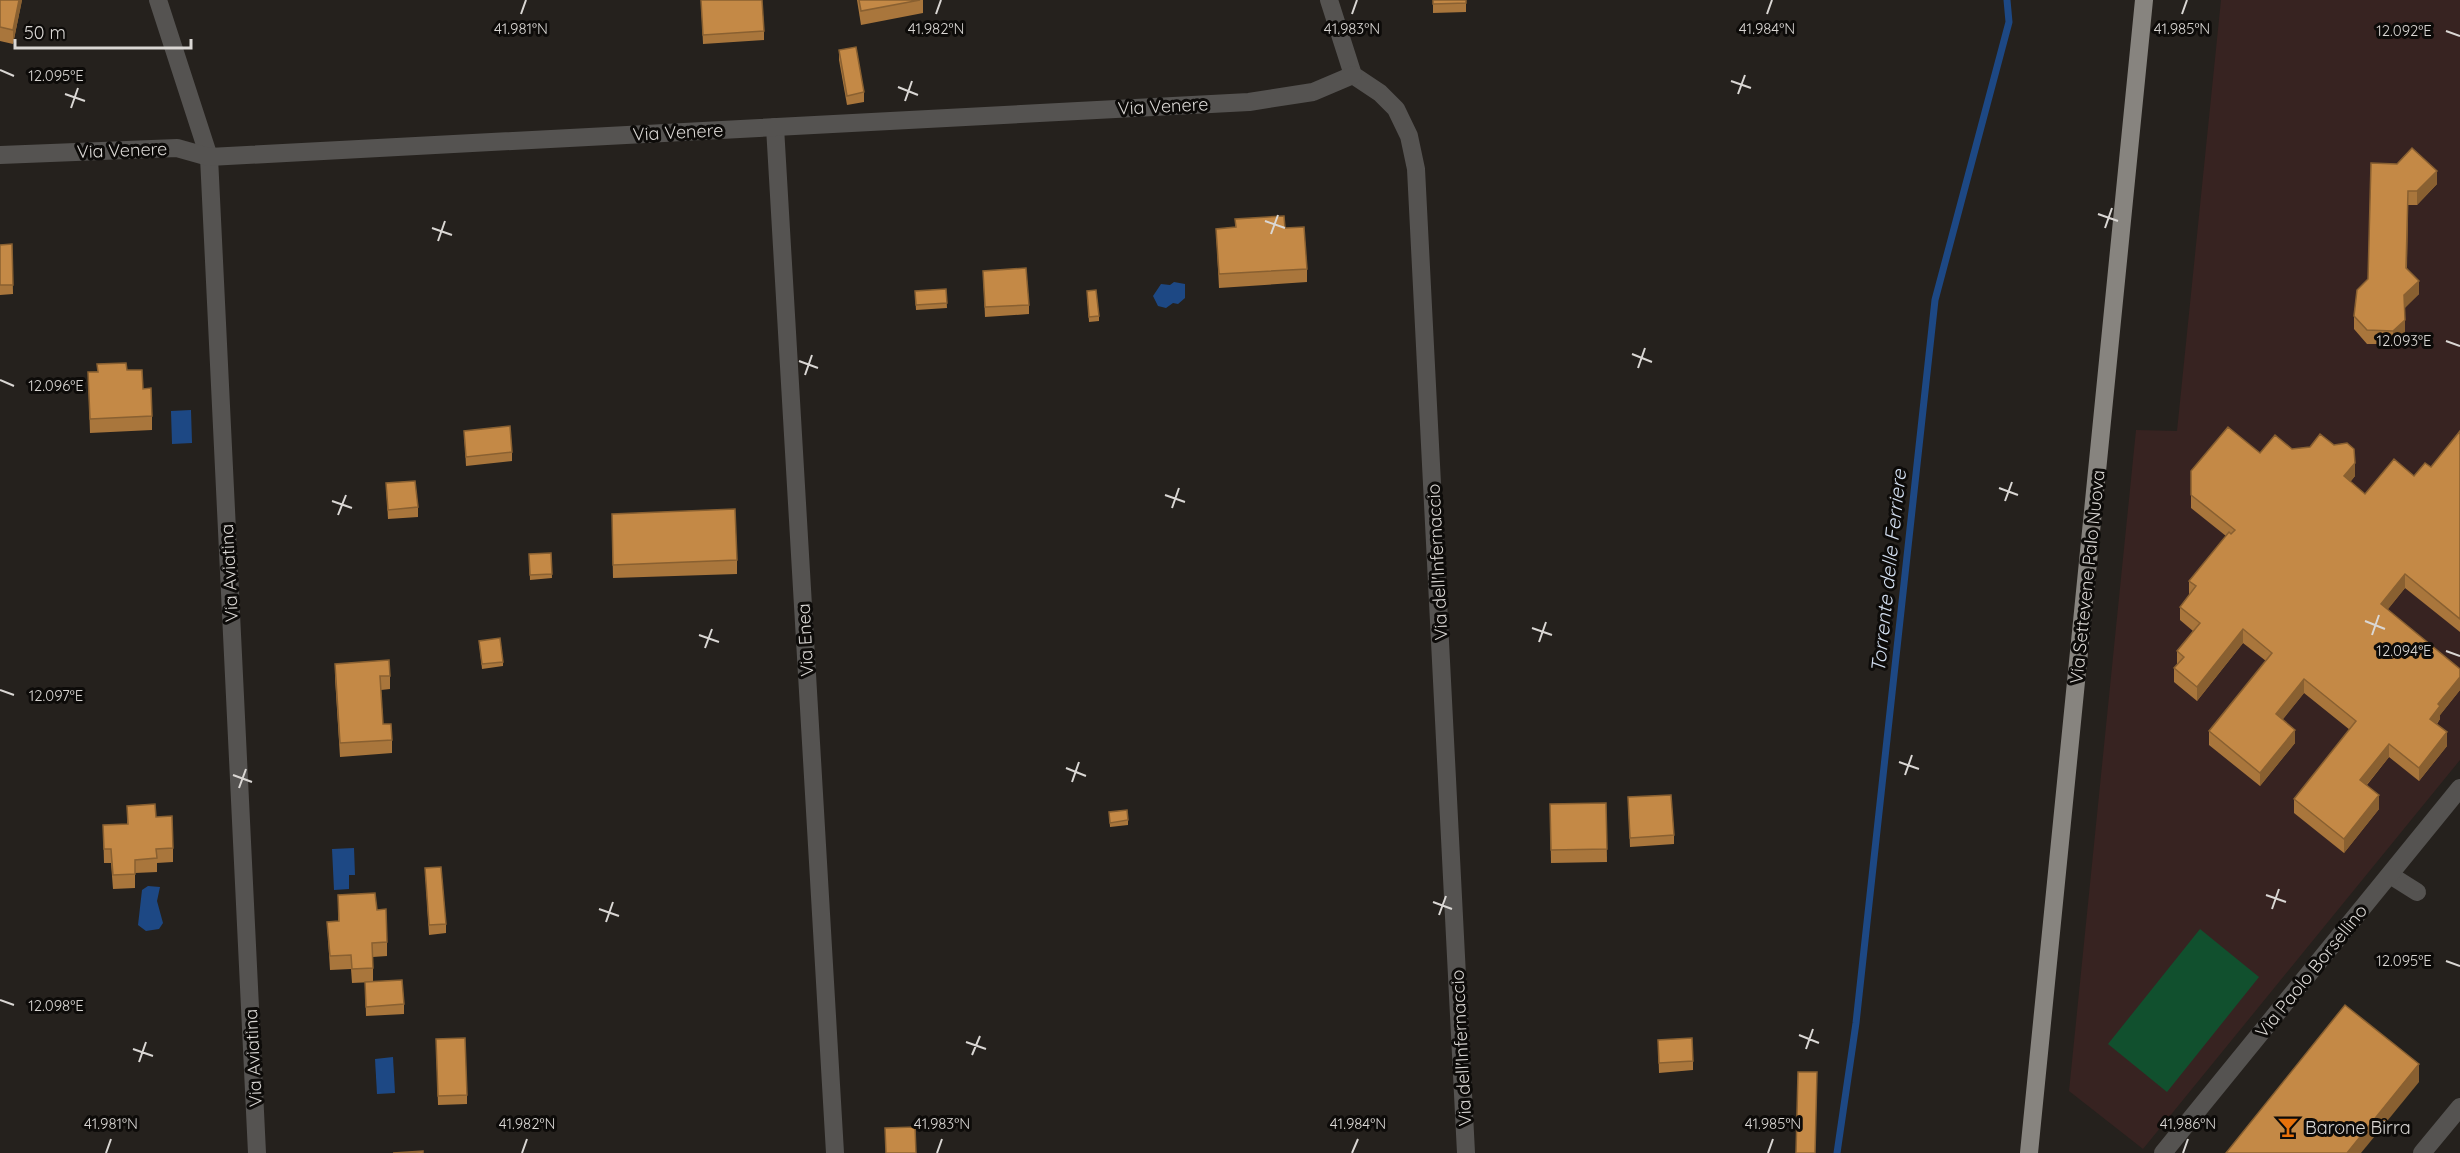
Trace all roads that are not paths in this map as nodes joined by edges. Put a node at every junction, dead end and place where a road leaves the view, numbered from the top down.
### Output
1 (158, 0) edge
2 (1329, 0) edge
3 (2144, 0) edge
4 (1353, 75) junction
5 (775, 127) junction
6 (0, 155) edge
7 (208, 157) junction
8 (2460, 788) edge
9 (2390, 874) junction
10 (2417, 892) dead end
11 (2460, 1107) edge
12 (257, 1153) edge
13 (835, 1153) edge
14 (1466, 1153) edge
15 (2029, 1153) edge
16 (2163, 1153) edge
17 (2422, 1153) edge

1 - 7 street, Via Aviatina
2 - 4 street
3 - 15 main road, Via Settevene Palo Nuova
4 - 5 street, Via Venere
4 - 14 street, Via dell'Infernaccio
5 - 7 street, Via Venere
5 - 13 street, Via Enea
6 - 7 street, Via Venere
7 - 12 street, Via Aviatina
8 - 9 street, Via Paolo Borsellino
9 - 10 street
9 - 16 street, Via Paolo Borsellino
11 - 17 street

